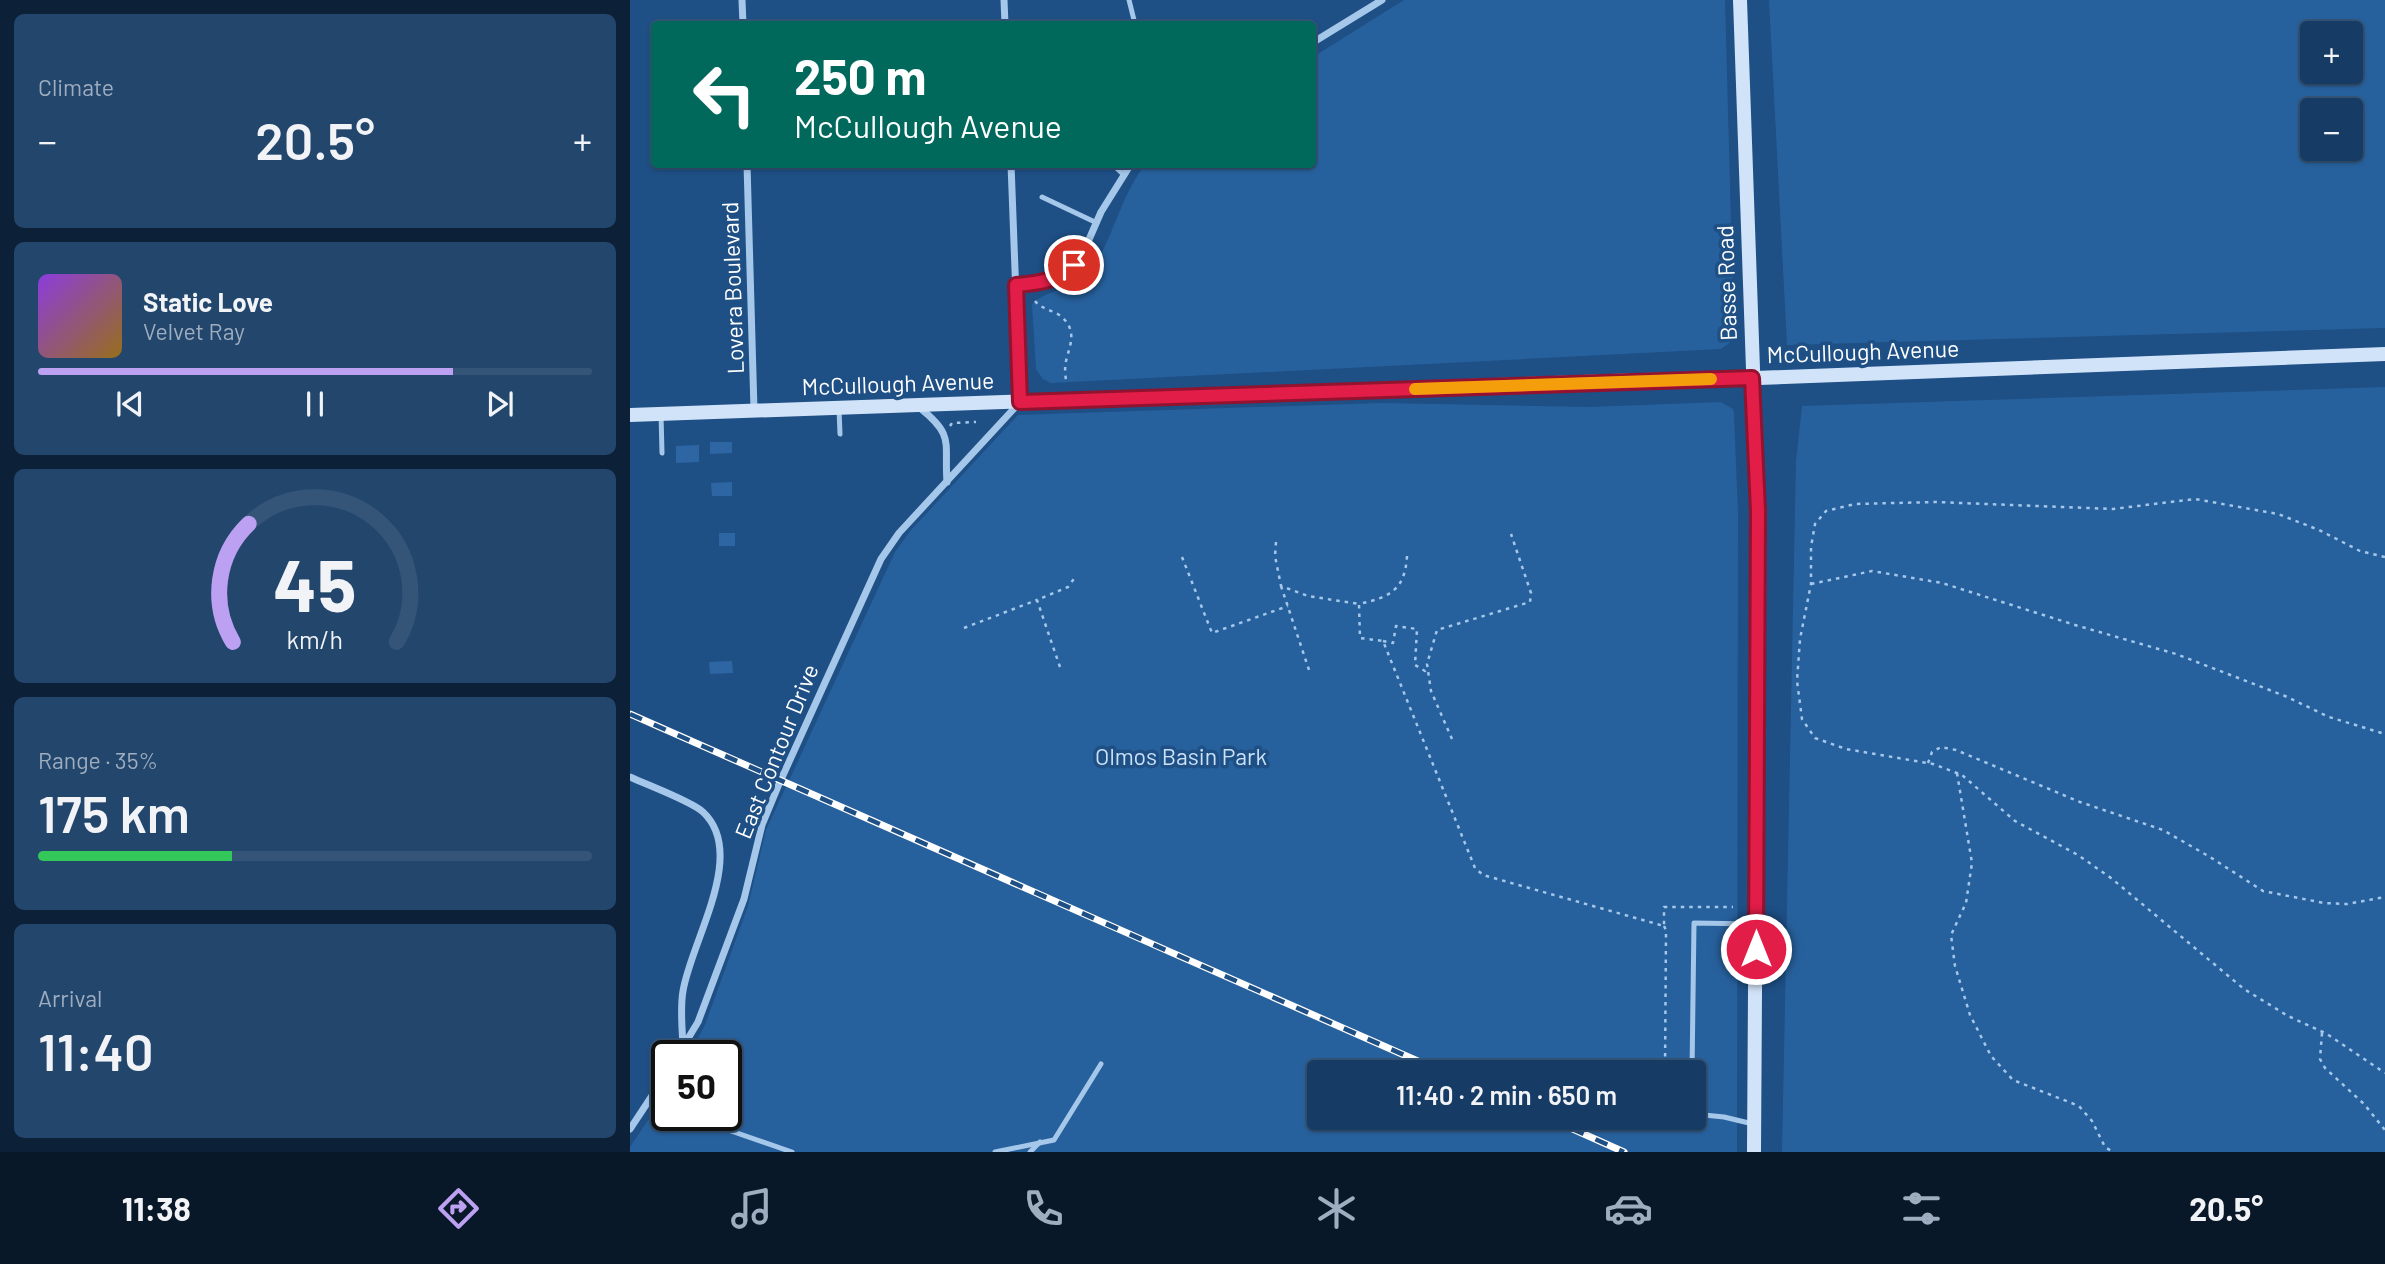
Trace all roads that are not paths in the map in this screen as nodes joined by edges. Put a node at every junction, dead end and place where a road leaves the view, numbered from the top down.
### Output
1 (742, 0) edge
2 (1004, 0) edge
3 (1129, 0) edge
4 (1382, 0) edge
5 (1741, 0) edge
6 (743, 21) edge
7 (1005, 21) edge
8 (1134, 21) edge
9 (1316, 41) edge
10 (747, 168) edge
11 (1011, 168) edge
12 (1116, 168) edge
13 (1128, 168) edge
14 (1124, 175) junction
15 (1042, 197) dead end
16 (1097, 223) junction
17 (1016, 285) junction
18 (2385, 354) edge
19 (1752, 378) junction
20 (1020, 402) junction
21 (916, 405) junction
22 (839, 408) junction
23 (754, 410) junction
24 (661, 414) junction
25 (630, 415) edge
26 (840, 434) dead end
27 (662, 453) dead end
28 (947, 482) junction
29 (630, 777) edge
30 (1756, 924) junction
31 (683, 1040) edge
32 (688, 1040) edge
33 (1692, 1060) edge
34 (1101, 1064) dead end
35 (651, 1098) edge
36 (1706, 1115) edge
37 (1754, 1124) junction
38 (630, 1129) edge
39 (731, 1131) edge
40 (1040, 1142) junction
41 (792, 1152) edge
42 (996, 1152) edge
43 (1030, 1152) edge
44 (1754, 1152) edge

1 - 6 street
2 - 7 street
3 - 8 lane
4 - 9 street
5 - 19 main road, Basse Road
10 - 23 street, Lovera Boulevard
11 - 17 street
12 - 14 lane
13 - 14 street
14 - 16 street
15 - 16 lane
16 - 17 street
17 - 20 street
18 - 19 main road, McCullough Avenue
19 - 20 main road, McCullough Avenue
19 - 30 main road, Basse Road
20 - 21 main road, McCullough Avenue
20 - 28 street, East Contour Drive
21 - 22 main road, McCullough Avenue
21 - 28 street
22 - 23 main road, McCullough Avenue
22 - 26 lane
23 - 24 main road, McCullough Avenue
24 - 25 main road, McCullough Avenue
24 - 27 lane
28 - 32 street, East Contour Drive
29 - 31 street
30 - 33 lane
30 - 37 main road, Basse Road
34 - 40 lane
35 - 38 street
36 - 37 lane
37 - 44 main road, Basse Road
39 - 41 lane
40 - 42 lane
40 - 43 lane

